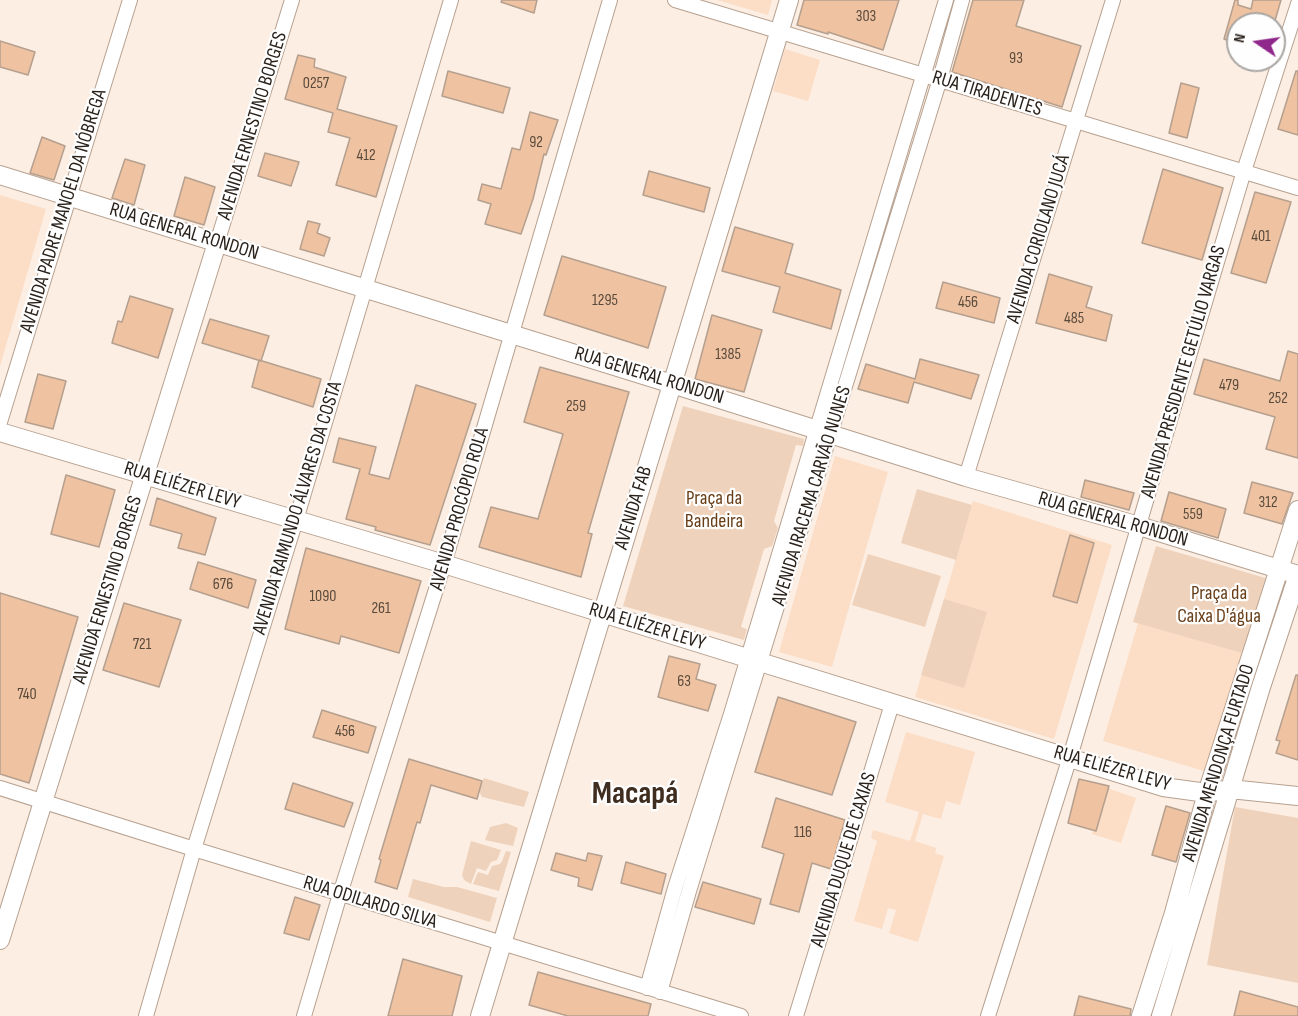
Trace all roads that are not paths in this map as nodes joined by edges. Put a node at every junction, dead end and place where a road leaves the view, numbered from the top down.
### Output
1 (130, 0) edge
2 (292, 0) edge
3 (451, 0) edge
4 (610, 0) edge
5 (675, 0) edge
6 (789, 0) edge
7 (946, 0) edge
8 (962, 0) edge
9 (1113, 0) edge
10 (1298, 4) edge
11 (780, 31) junction
12 (924, 74) junction
13 (940, 79) junction
14 (1075, 121) junction
15 (1244, 171) junction
16 (0, 175) edge
17 (1298, 188) edge
18 (68, 196) junction
19 (216, 243) junction
20 (364, 288) junction
21 (511, 333) junction
22 (847, 333) junction
23 (861, 338) junction
24 (672, 384) junction
25 (0, 422) edge
26 (824, 431) junction
27 (0, 432) edge
28 (144, 475) junction
29 (966, 477) junction
30 (1298, 510) edge
31 (296, 520) junction
32 (786, 526) junction
33 (1139, 526) junction
34 (800, 530) junction
35 (776, 561) junction
36 (444, 564) junction
37 (790, 566) junction
38 (1293, 574) edge
39 (602, 613) junction
40 (754, 660) junction
41 (1243, 683) junction
42 (1261, 687) junction
43 (892, 704) junction
44 (1070, 757) junction
45 (0, 788) edge
46 (1230, 789) junction
47 (1207, 793) junction
48 (1298, 796) edge
49 (43, 800) junction
50 (194, 849) junction
51 (340, 894) junction
52 (1182, 915) junction
53 (0, 940) edge
54 (501, 943) junction
55 (654, 990) junction
56 (146, 1016) edge
57 (304, 1016) edge
58 (480, 1016) edge
59 (741, 1016) edge
60 (796, 1016) edge
61 (988, 1016) edge
62 (1141, 1016) edge
63 (1161, 1016) edge

1 - 18 street, AVENIDA PADRE MANOEL DA NÓBREGA
2 - 19 street, AVENIDA ERNESTINO BORGES
3 - 20 street, AVENIDA RAIMUNDO ÁLVARES DA COSTA
4 - 21 street, AVENIDA PROCÓPIO ROLA
5 - 11 street, RUA TIRADENTES
6 - 11 street, AVENIDA FAB
7 - 12 street, AVENIDA IRACEMA CARVÃO NUNES
8 - 13 street, AVENIDA IRACEMA CARVÃO NUNES
9 - 14 street, AVENIDA CORIOLANO JUCÁ
10 - 15 street, AVENIDA PRESIDENTE GETÚLIO VARGAS
11 - 12 street, RUA TIRADENTES
11 - 24 street, AVENIDA FAB
12 - 13 street, RUA TIRADENTES
12 - 22 street, AVENIDA IRACEMA CARVÃO NUNES
13 - 14 street, RUA TIRADENTES
13 - 23 street, AVENIDA IRACEMA CARVÃO NUNES
14 - 15 street, RUA TIRADENTES
14 - 29 street, AVENIDA CORIOLANO JUCÁ
15 - 17 street, RUA TIRADENTES
15 - 33 street, AVENIDA PRESIDENTE GETÚLIO VARGAS
16 - 18 street, RUA GENERAL RONDON
18 - 19 street, RUA GENERAL RONDON
18 - 25 street, AVENIDA PADRE MANOEL DA NÓBREGA
19 - 20 street, RUA GENERAL RONDON
19 - 28 street, AVENIDA ERNESTINO BORGES
20 - 21 street, RUA GENERAL RONDON
20 - 31 street, AVENIDA RAIMUNDO ÁLVARES DA COSTA
21 - 24 street, RUA GENERAL RONDON
21 - 36 street, AVENIDA PROCÓPIO ROLA
22 - 23 street
22 - 26 street, AVENIDA IRACEMA CARVÃO NUNES
23 - 26 street, AVENIDA IRACEMA CARVÃO NUNES
24 - 26 street, RUA GENERAL RONDON
24 - 39 street, AVENIDA FAB
26 - 29 street, RUA GENERAL RONDON
26 - 32 street, AVENIDA IRACEMA CARVÃO NUNES
26 - 34 street, AVENIDA IRACEMA CARVÃO NUNES
27 - 28 street, RUA ELIÉZER LEVY
28 - 31 street, RUA ELIÉZER LEVY
28 - 49 street, AVENIDA ERNESTINO BORGES
29 - 33 street, RUA GENERAL RONDON
30 - 38 street, AVENIDA MENDONÇA FURTADO
31 - 36 street, RUA ELIÉZER LEVY
31 - 50 street, AVENIDA RAIMUNDO ÁLVARES DA COSTA
32 - 34 street
32 - 35 street, AVENIDA IRACEMA CARVÃO NUNES
33 - 38 street, RUA GENERAL RONDON
33 - 44 street, AVENIDA PRESIDENTE GETÚLIO VARGAS
34 - 37 street, AVENIDA IRACEMA CARVÃO NUNES
35 - 37 street
35 - 40 street, AVENIDA IRACEMA CARVÃO NUNES
36 - 39 street, RUA ELIÉZER LEVY
36 - 51 street, AVENIDA PROCÓPIO ROLA
37 - 40 street, AVENIDA IRACEMA CARVÃO NUNES
38 - 41 street, AVENIDA MENDONÇA FURTADO
38 - 42 street, AVENIDA MENDONÇA FURTADO
39 - 40 street, RUA ELIÉZER LEVY
39 - 54 street, AVENIDA FAB
40 - 43 street, RUA ELIÉZER LEVY
40 - 55 street, AVENIDA IRACEMA CARVÃO NUNES
41 - 42 street
41 - 47 street, AVENIDA MENDONÇA FURTADO
42 - 46 street, AVENIDA MENDONÇA FURTADO
43 - 44 street, RUA ELIÉZER LEVY
43 - 60 street, AVENIDA DUQUE DE CAXIAS
44 - 47 street, RUA ELIÉZER LEVY
44 - 61 street, AVENIDA PRESIDENTE GETÚLIO VARGAS
45 - 49 street, RUA ODILARDO SILVA
46 - 47 street, RUA ELIÉZER LEVY
46 - 48 street, RUA ELIÉZER LEVY
46 - 52 street, AVENIDA MENDONÇA FURTADO
47 - 52 street, AVENIDA MENDONÇA FURTADO
49 - 50 street, RUA ODILARDO SILVA
49 - 53 street, AVENIDA ERNESTINO BORGES
50 - 51 street, RUA ODILARDO SILVA
50 - 56 street, AVENIDA RAIMUNDO ÁLVARES DA COSTA
51 - 54 street, RUA ODILARDO SILVA
51 - 57 street, AVENIDA PROCÓPIO ROLA
52 - 62 street, AVENIDA MENDONÇA FURTADO
52 - 63 street, AVENIDA MENDONÇA FURTADO
54 - 55 street, RUA ODILARDO SILVA
54 - 58 street, AVENIDA FAB
55 - 59 street, RUA ODILARDO SILVA

